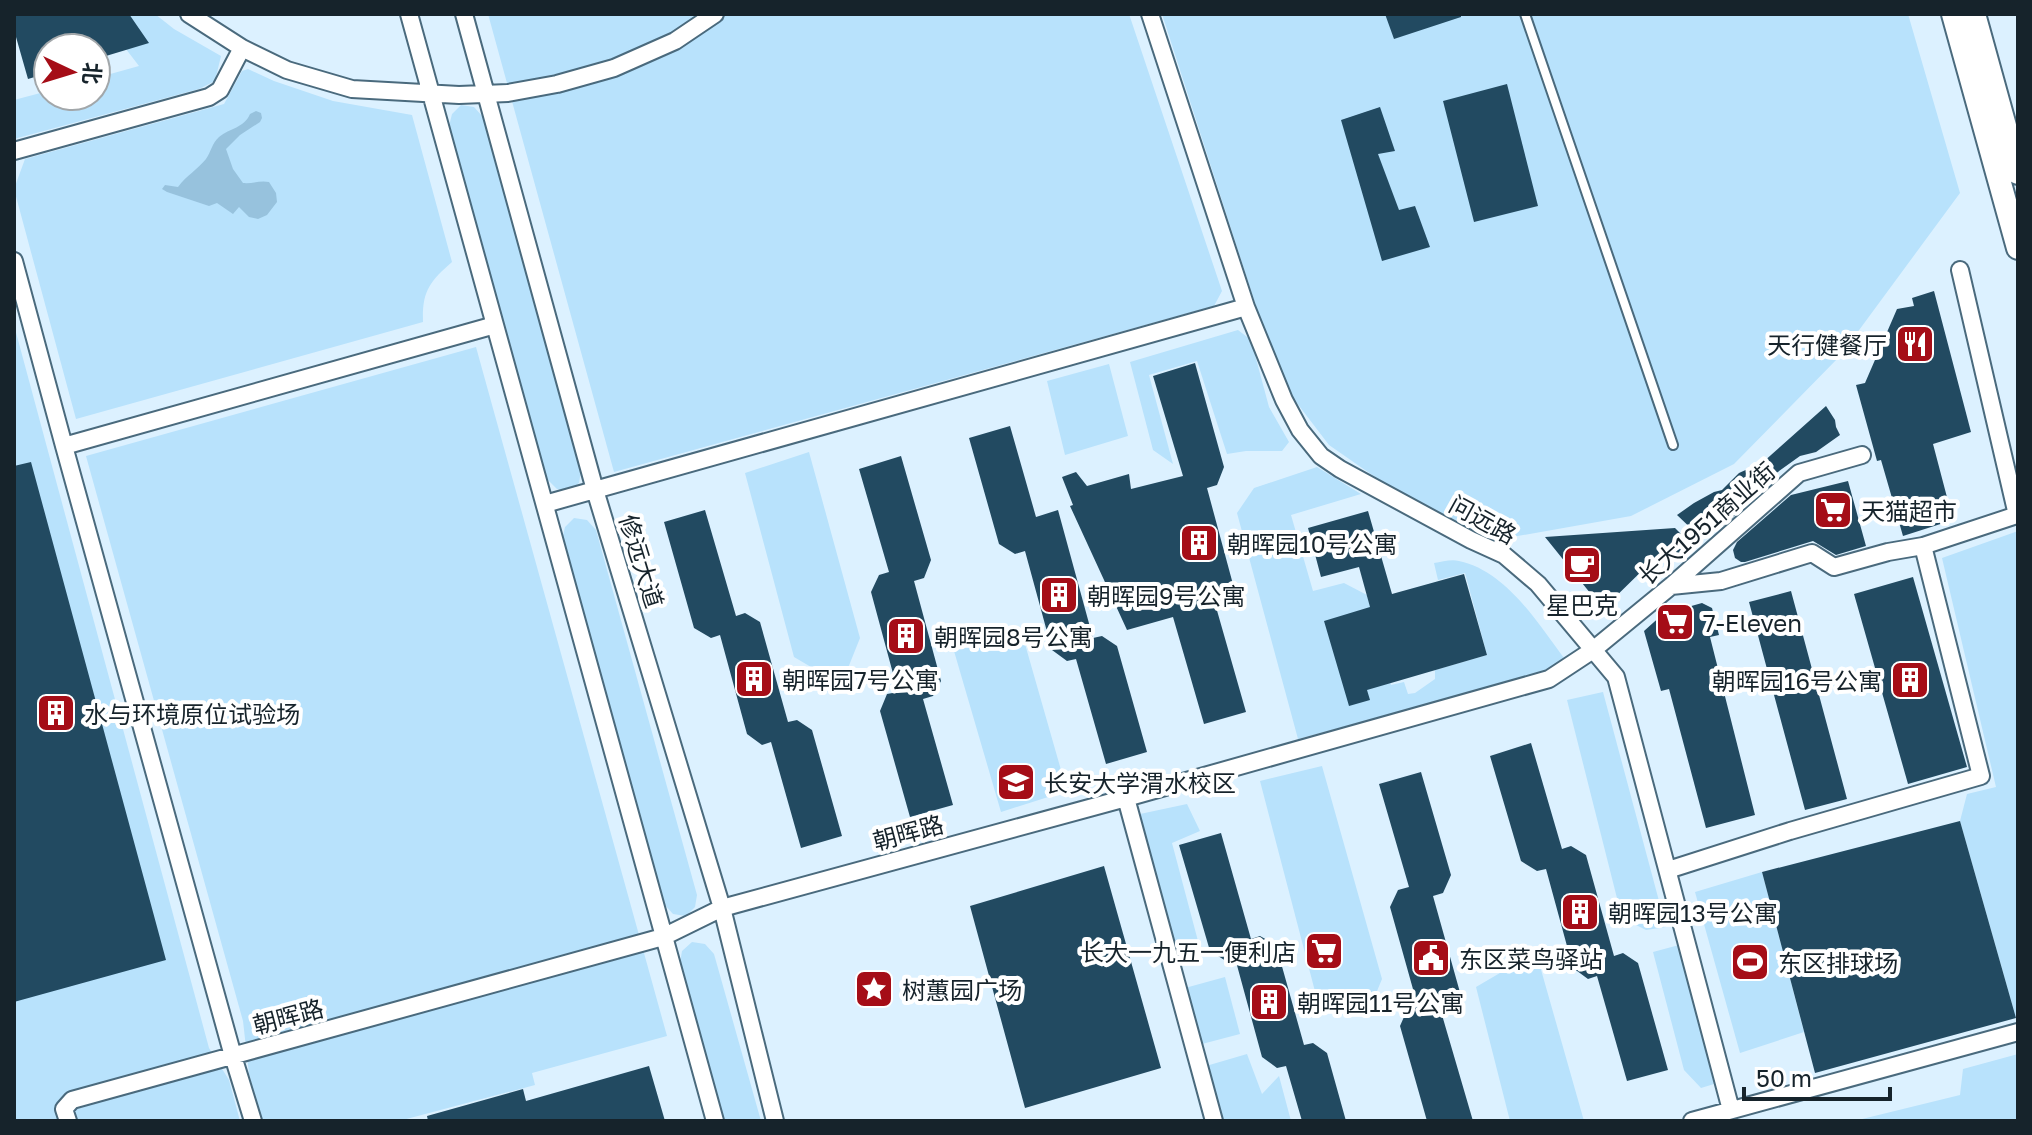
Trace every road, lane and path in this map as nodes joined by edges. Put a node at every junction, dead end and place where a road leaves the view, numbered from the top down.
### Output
1 (189, 14) edge
2 (409, 14) edge
3 (464, 14) edge
4 (715, 14) edge
5 (1150, 14) edge
6 (1525, 14) edge
7 (1953, 14) edge
8 (1974, 14) edge
9 (242, 48) junction
10 (431, 94) junction
11 (485, 95) junction
12 (14, 151) edge
13 (2018, 173) edge
14 (2018, 248) edge
15 (14, 261) edge
16 (1960, 270) dead end
17 (1246, 307) junction
18 (495, 325) junction
19 (1673, 445) dead end
20 (64, 446) junction
21 (1862, 455) dead end
22 (595, 490) junction
23 (545, 504) junction
24 (1923, 546) junction
25 (1671, 586) junction
26 (1593, 650) junction
27 (1126, 798) junction
28 (1668, 870) junction
29 (722, 908) junction
30 (663, 937) junction
31 (2018, 1032) edge
32 (233, 1056) junction
33 (1731, 1110) junction
34 (68, 1121) edge
35 (253, 1121) edge
36 (715, 1121) edge
37 (775, 1121) edge
38 (1214, 1121) edge
39 (1692, 1121) edge

1 - 9 street
2 - 10 street
3 - 11 street, 修远大道
4 - 11 street
5 - 17 street, 问远路
6 - 19 lane
7 - 14 main road
8 - 13 main road
9 - 10 street
9 - 12 street
10 - 11 street
10 - 18 street
11 - 22 street, 修远大道
15 - 20 street
16 - 24 street
17 - 22 street
17 - 26 street, 问远路
18 - 20 street
18 - 23 street
20 - 32 street
21 - 25 street, 长大1951商业街
22 - 23 street
22 - 29 street, 修远大道
23 - 30 street
24 - 25 street
24 - 28 street
25 - 26 street, 长大1951商业街
26 - 27 street, 朝晖路
26 - 28 street, 问远路
27 - 29 street, 朝晖路
27 - 38 street
28 - 33 street, 问远路
29 - 30 street, 朝晖路
29 - 37 street, 修远大道
30 - 32 street, 朝晖路
30 - 36 street
31 - 33 street
32 - 34 street, 朝晖路
32 - 35 street
33 - 39 street

